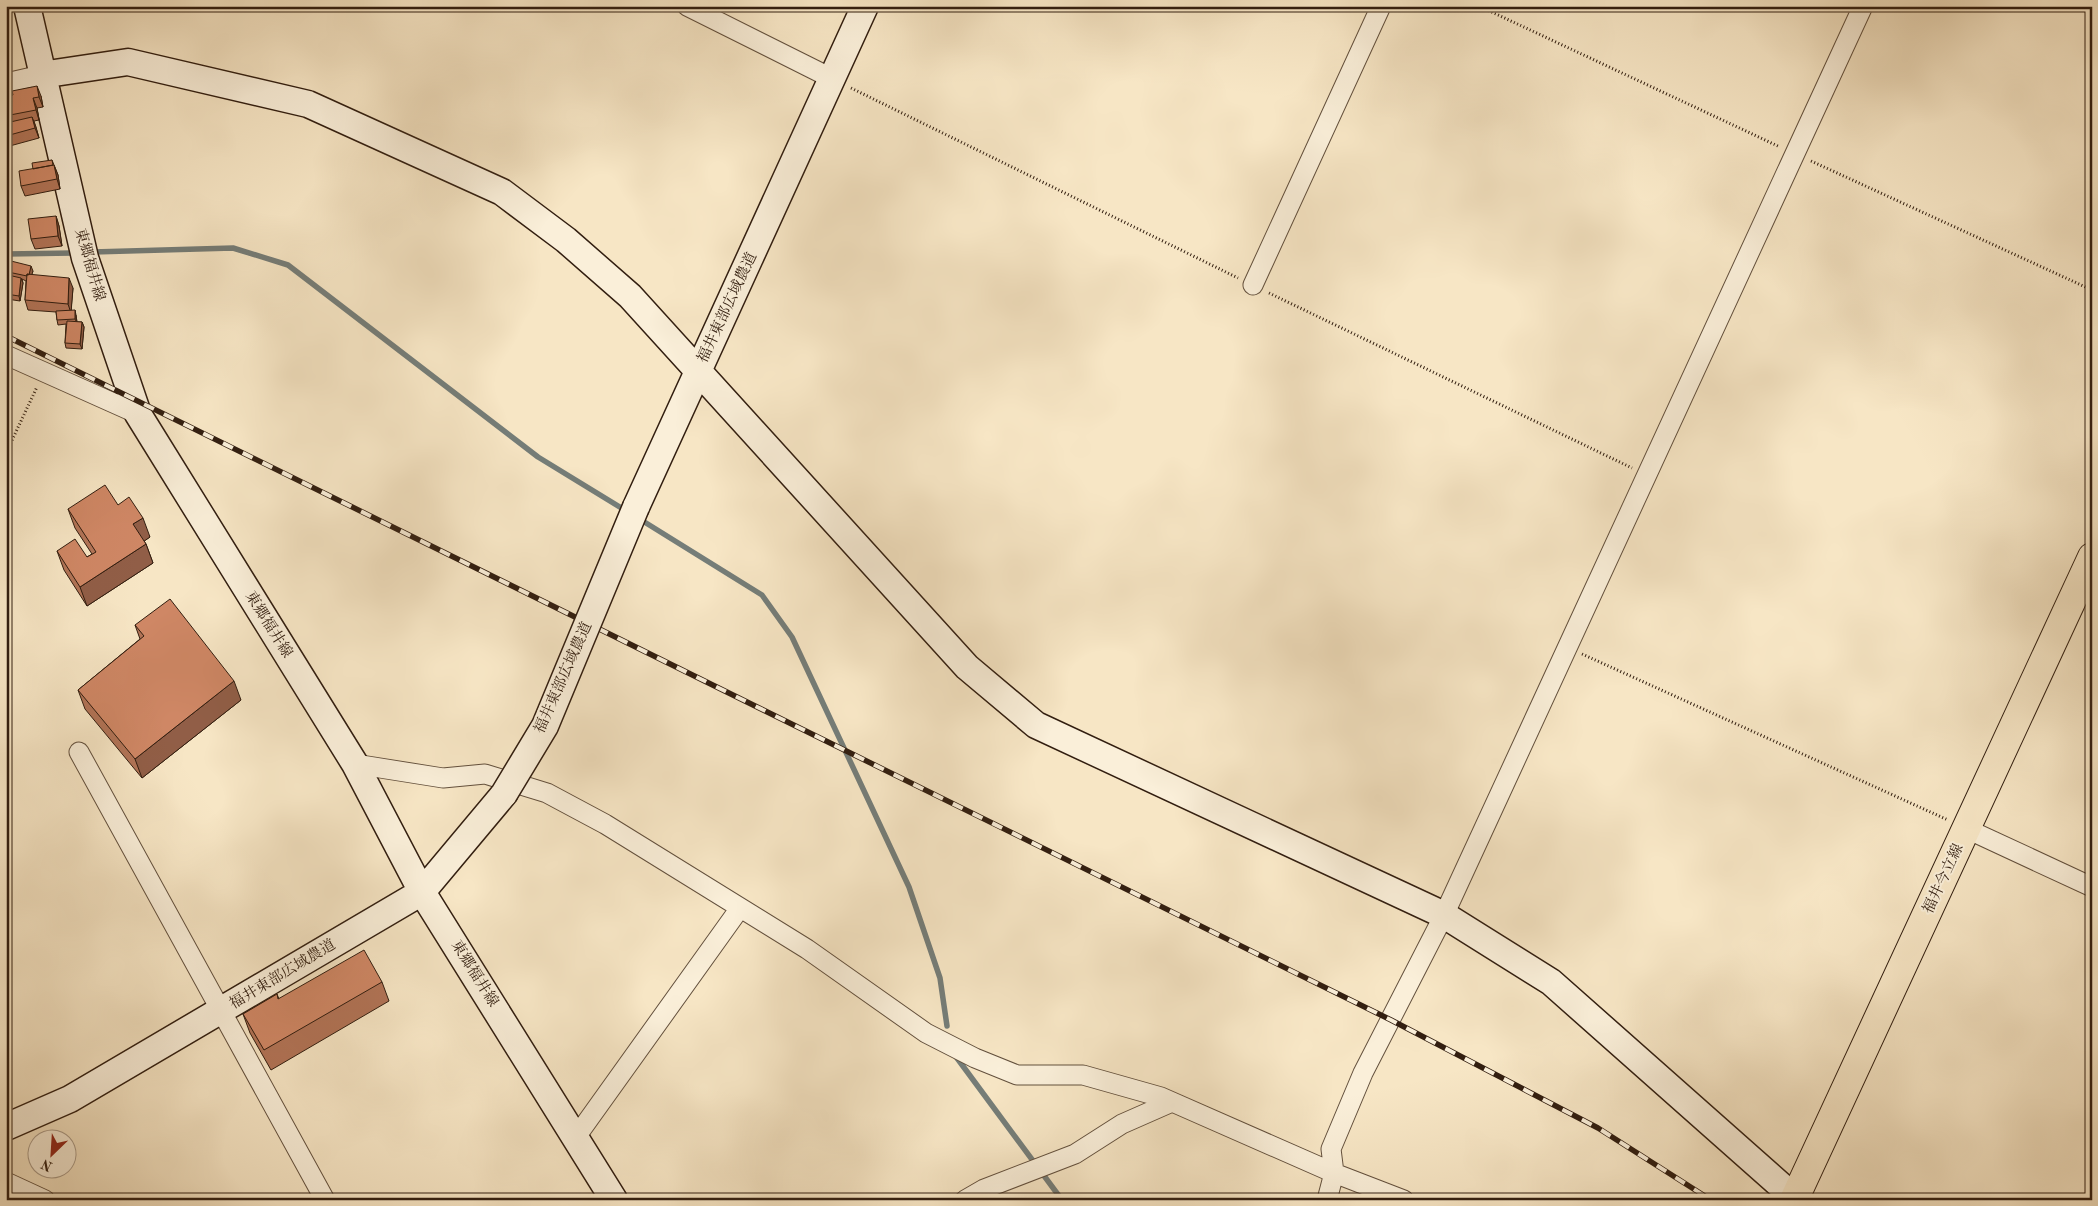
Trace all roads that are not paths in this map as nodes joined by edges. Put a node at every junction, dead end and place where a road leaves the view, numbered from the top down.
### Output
1 (27, 6) edge
2 (687, 6) edge
3 (865, 6) edge
4 (1381, 6) edge
5 (1863, 6) edge
6 (41, 75) junction
7 (833, 79) junction
8 (6, 83) edge
9 (1253, 285) dead end
10 (6, 355) edge
11 (698, 373) junction
12 (138, 414) junction
13 (2092, 557) edge
14 (79, 752) dead end
15 (355, 764) junction
16 (1967, 829) junction
17 (2092, 887) edge
18 (422, 892) junction
19 (740, 908) junction
20 (1444, 915) junction
21 (222, 1012) junction
22 (1172, 1102) junction
23 (6, 1127) edge
24 (576, 1136) junction
25 (1334, 1173) junction
26 (6, 1182) edge
27 (1795, 1199) edge
28 (44, 1200) edge
29 (325, 1200) edge
30 (614, 1200) edge
31 (965, 1200) edge
32 (1327, 1200) edge
33 (1404, 1200) edge

1 - 6 street, 東郷福井線
2 - 7 street
3 - 7 street, 福井東部広域農道
4 - 9 street
5 - 20 street
6 - 8 street
6 - 11 street
6 - 12 street, 東郷福井線
7 - 11 street, 福井東部広域農道
10 - 12 street
11 - 18 street, 福井東部広域農道, bridge
11 - 20 street
12 - 15 street, 東郷福井線
13 - 16 main road, 福井今立線
14 - 21 street
15 - 18 street, 東郷福井線
15 - 19 street
16 - 17 street
16 - 27 main road, 福井今立線
18 - 21 street, 福井東部広域農道
18 - 24 street, 東郷福井線
19 - 22 street
19 - 24 street
20 - 25 street
20 - 27 street
21 - 23 street, 福井東部広域農道
21 - 29 street
22 - 25 street
22 - 31 street
24 - 30 street, 東郷福井線
25 - 32 street
25 - 33 street
26 - 28 street

